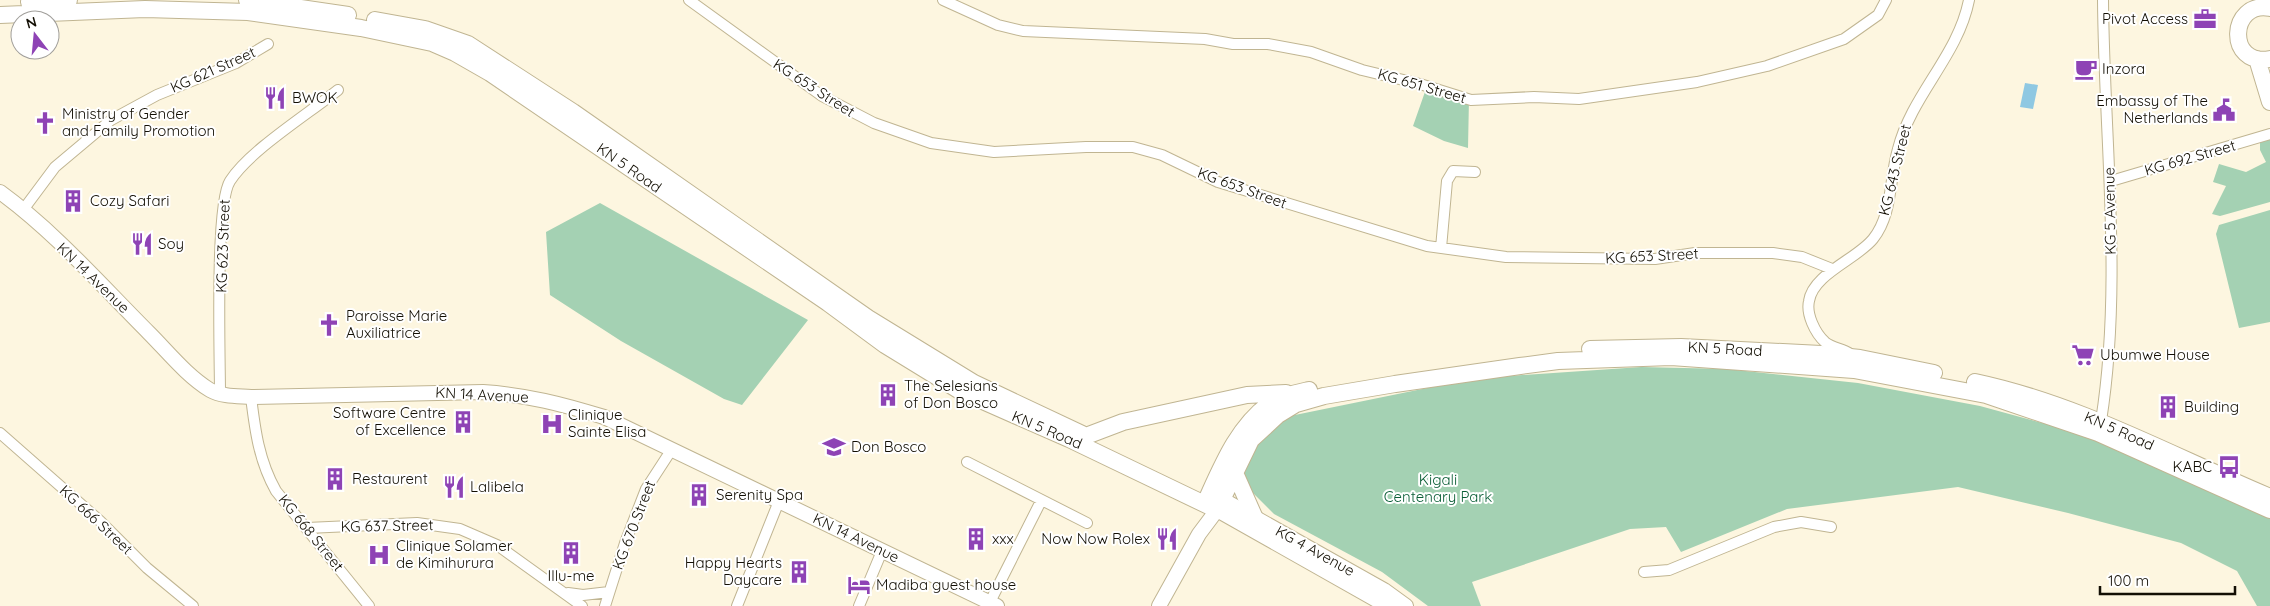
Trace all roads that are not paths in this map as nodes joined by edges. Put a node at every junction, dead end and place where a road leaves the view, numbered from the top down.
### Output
1 (69, 0) edge
2 (247, 0) edge
3 (689, 0) edge
4 (943, 0) edge
5 (1886, 0) edge
6 (1969, 0) edge
7 (2103, 0) edge
8 (0, 4) edge
9 (2258, 5) edge
10 (0, 15) edge
11 (268, 44) dead end
12 (2264, 59) edge
13 (338, 90) dead end
14 (2270, 102) edge
15 (2270, 134) edge
16 (1474, 172) dead end
17 (2111, 181) junction
18 (0, 192) edge
19 (23, 210) junction
20 (1441, 248) junction
21 (1832, 269) junction
22 (1860, 358) junction
23 (1298, 392) junction
24 (220, 394) junction
25 (251, 397) junction
26 (2101, 421) junction
27 (0, 433) edge
28 (1086, 436) junction
29 (672, 449) junction
30 (967, 462) dead end
31 (1235, 473) junction
32 (2270, 497) edge
33 (779, 501) junction
34 (1214, 501) junction
35 (1041, 502) junction
36 (2270, 510) edge
37 (1254, 516) junction
38 (1087, 523) dead end
39 (1831, 527) dead end
40 (307, 528) junction
41 (882, 551) junction
42 (1319, 561) junction
43 (1644, 572) dead end
44 (609, 592) junction
45 (567, 593) junction
46 (992, 605) edge
47 (193, 606) edge
48 (369, 606) edge
49 (582, 606) edge
50 (605, 606) edge
51 (737, 606) edge
52 (859, 606) edge
53 (1159, 606) edge
54 (1387, 606) edge
55 (1406, 606) edge

1 - 8 main road
2 - 28 main road, KN 5 Road
3 - 20 street, KG 653 Street
4 - 5 street, KG 651 Street
6 - 21 street, KG 643 Street
7 - 17 street, KG 5 Avenue
9 - 12 main road
10 - 34 main road, KN 5 Road
11 - 19 street, KG 621 Street
12 - 14 main road
13 - 24 street, KG 623 Street
15 - 17 street, KG 692 Street
16 - 20 street
17 - 26 street, KG 5 Avenue
18 - 19 main road, KN 14 Avenue
19 - 24 main road, KN 14 Avenue
20 - 21 street, KG 653 Street
21 - 22 street, KG 643 Street
22 - 23 main road, KN 5 Road
22 - 26 main road, KN 5 Road
23 - 28 main road
23 - 34 main road, KN 5 Road
24 - 25 main road, KN 14 Avenue
25 - 29 main road, KN 14 Avenue
25 - 40 street, KG 668 Street
26 - 32 main road, KN 5 Road
27 - 47 street, KG 666 Street
28 - 34 main road, KN 5 Road
29 - 33 main road, KN 14 Avenue
29 - 44 street, KG 670 Street
30 - 35 street
31 - 34 main road, KN 5 Road
31 - 36 main road, KN 5 Road
31 - 37 main road
33 - 41 main road, KN 14 Avenue
33 - 51 street
34 - 37 main road, KG 4 Avenue
34 - 42 main road, KG 4 Avenue
34 - 53 main road
35 - 38 street
35 - 46 street
37 - 42 main road, KG 4 Avenue
39 - 43 street
40 - 45 street, KG 637 Street
40 - 48 street, KG 668 Street
41 - 46 main road, KN 14 Avenue
41 - 52 street
42 - 54 main road, KG 4 Avenue
42 - 55 main road, KG 4 Avenue
44 - 45 street
44 - 50 street, KG 670 Street
45 - 49 street, KG 637 Street

